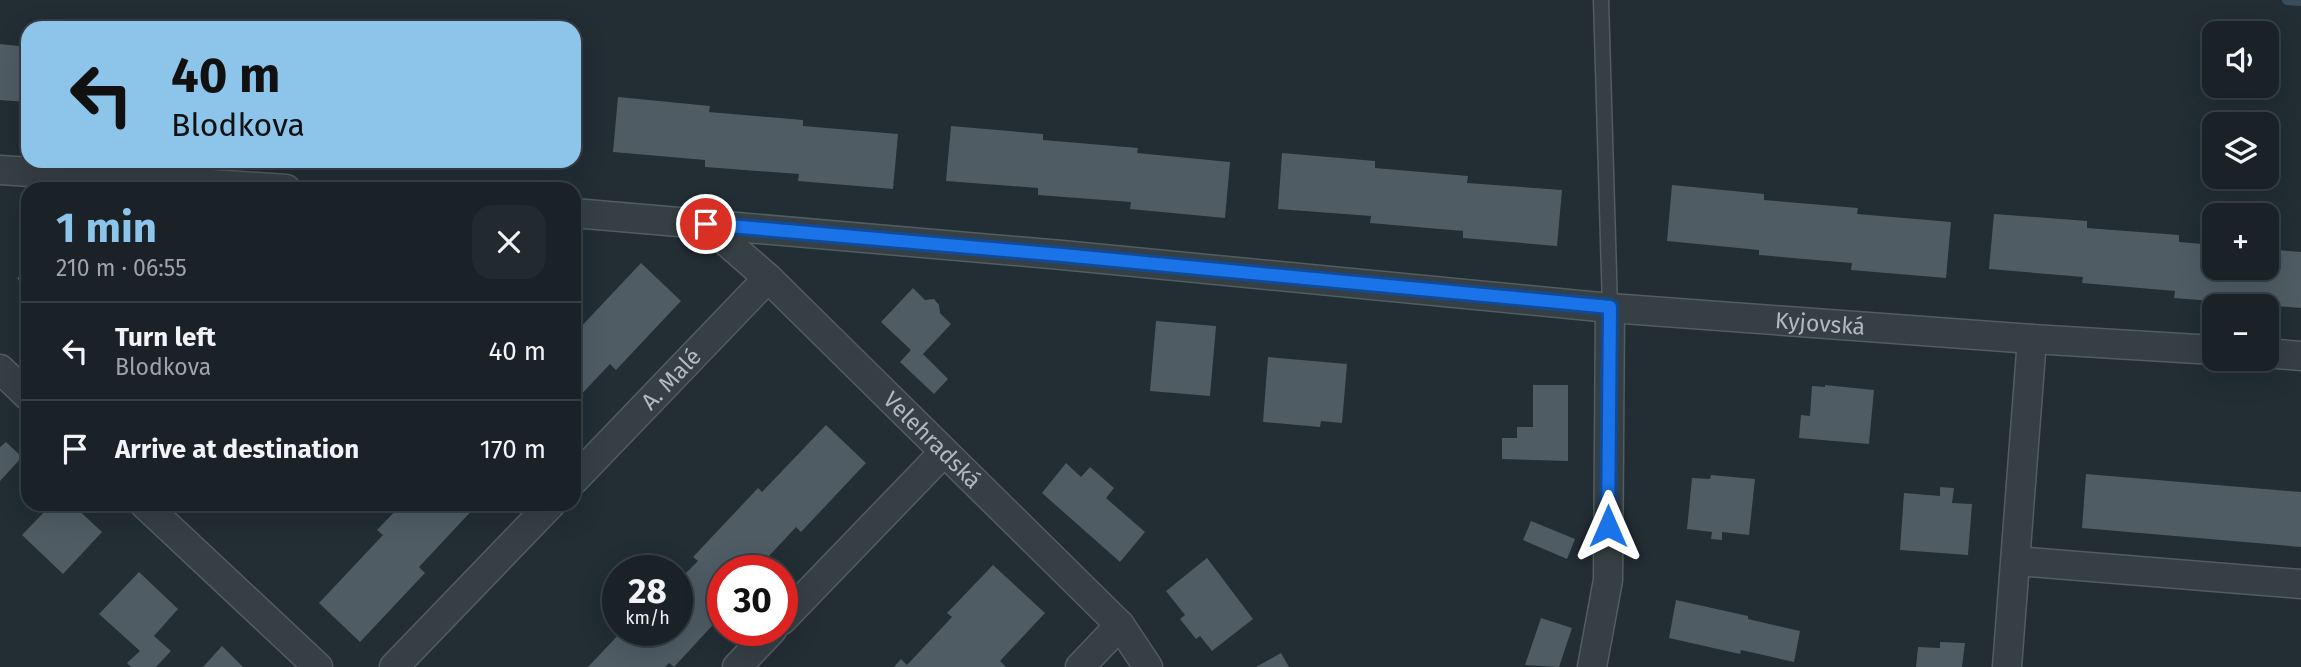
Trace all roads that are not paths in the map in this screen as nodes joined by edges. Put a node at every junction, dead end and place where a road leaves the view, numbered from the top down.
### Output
1 (1601, 0) edge
2 (0, 170) edge
3 (181, 182) edge
4 (581, 214) edge
5 (706, 224) junction
6 (768, 278) junction
7 (1610, 307) junction
8 (2032, 339) junction
9 (2202, 349) edge
10 (2279, 355) edge
11 (2301, 356) edge
12 (0, 369) edge
13 (21, 389) edge
14 (944, 452) junction
15 (581, 473) edge
16 (151, 511) edge
17 (544, 511) edge
18 (2016, 561) junction
19 (2301, 584) edge
20 (798, 603) edge
21 (1121, 625) junction
22 (757, 646) edge
23 (318, 667) edge
24 (394, 667) edge
25 (737, 667) edge
26 (1080, 667) edge
27 (1148, 667) edge
28 (1592, 667) edge
29 (2007, 667) edge

1 - 7 lane
2 - 3 street
4 - 5 street, Kyjovská
5 - 6 street, Velehradská
5 - 7 street, Kyjovská
6 - 14 street, Velehradská
6 - 15 street, A. Malé
7 - 8 street, Kyjovská
7 - 28 street
8 - 9 street, Kyjovská
8 - 18 street
10 - 11 street
12 - 13 street
14 - 20 street
14 - 21 street, Velehradská
16 - 23 street
17 - 24 street
18 - 19 street
18 - 29 street
21 - 26 street
21 - 27 street, Velehradská
22 - 25 street

